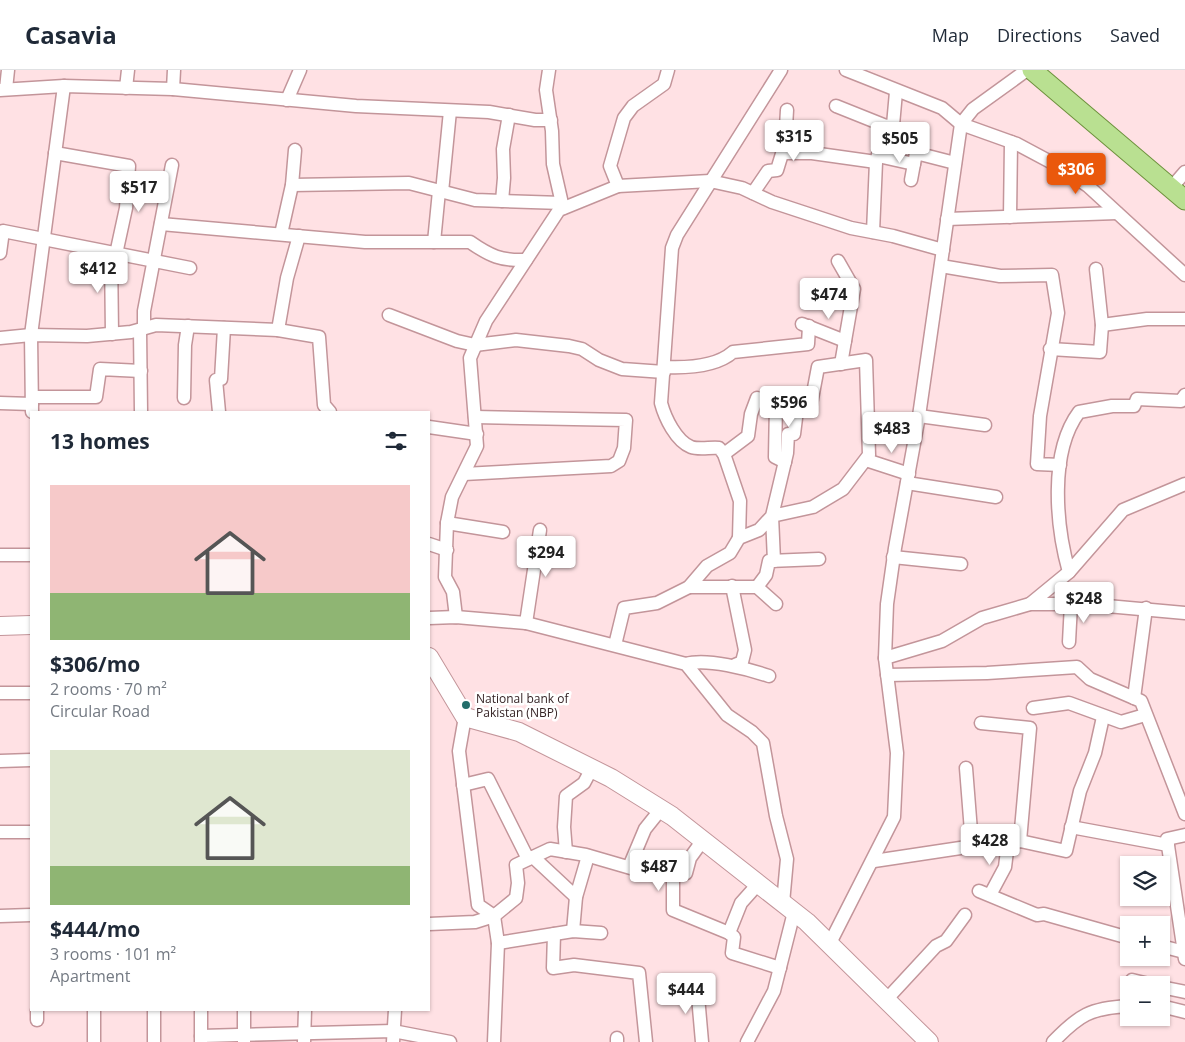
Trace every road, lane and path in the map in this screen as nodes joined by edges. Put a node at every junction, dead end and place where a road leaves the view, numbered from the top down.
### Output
1 (8, 70) edge
2 (128, 70) edge
3 (174, 70) edge
4 (300, 70) edge
5 (550, 70) edge
6 (668, 70) edge
7 (781, 70) edge
8 (846, 70) edge
9 (1026, 70) edge
10 (1032, 70) edge
11 (64, 86) junction
12 (126, 88) junction
13 (3, 89) edge
14 (173, 90) junction
15 (896, 92) junction
16 (287, 100) junction
17 (836, 106) dead end
18 (787, 110) dead end
19 (450, 111) junction
20 (509, 115) junction
21 (550, 120) junction
22 (961, 124) junction
23 (886, 126) junction
24 (1010, 142) junction
25 (295, 150) dead end
26 (55, 153) junction
27 (783, 153) junction
28 (877, 159) junction
29 (956, 163) junction
30 (914, 164) junction
31 (172, 166) dead end
32 (1185, 172) edge
33 (911, 180) dead end
34 (710, 181) junction
35 (292, 185) junction
36 (618, 186) junction
37 (1172, 186) junction
38 (440, 192) junction
39 (753, 193) junction
40 (502, 200) junction
41 (1185, 200) edge
42 (562, 205) junction
43 (1117, 213) junction
44 (1010, 217) junction
45 (948, 219) junction
46 (162, 224) junction
47 (873, 232) junction
48 (280, 234) junction
49 (299, 236) junction
50 (1, 239) edge
51 (44, 239) junction
52 (434, 242) junction
53 (943, 250) junction
54 (0, 253) edge
55 (113, 254) junction
56 (526, 260) junction
57 (154, 261) junction
58 (838, 261) dead end
59 (941, 266) junction
60 (190, 268) dead end
61 (1096, 269) dead end
62 (1185, 275) edge
63 (389, 315) dead end
64 (1185, 319) edge
65 (1102, 325) junction
66 (188, 326) junction
67 (224, 328) junction
68 (142, 329) junction
69 (278, 330) junction
70 (112, 334) junction
71 (31, 335) junction
72 (0, 338) edge
73 (845, 341) junction
74 (475, 345) junction
75 (1050, 349) junction
76 (841, 364) junction
77 (664, 369) junction
78 (141, 370) junction
79 (1185, 395) edge
80 (184, 398) dead end
81 (0, 403) edge
82 (32, 405) edge
83 (141, 411) edge
84 (219, 411) edge
85 (329, 411) edge
86 (919, 416) junction
87 (475, 417) junction
88 (985, 424) dead end
89 (430, 427) edge
90 (477, 434) junction
91 (724, 454) junction
92 (866, 460) junction
93 (785, 462) junction
94 (1060, 465) junction
95 (464, 474) junction
96 (908, 478) junction
97 (1185, 484) edge
98 (996, 496) dead end
99 (772, 516) junction
100 (447, 523) junction
101 (540, 530) dead end
102 (503, 532) dead end
103 (739, 538) junction
104 (430, 544) edge
105 (447, 550) junction
106 (0, 555) edge
107 (30, 555) edge
108 (893, 557) junction
109 (819, 559) dead end
110 (774, 561) junction
111 (961, 564) dead end
112 (1069, 572) junction
113 (732, 586) junction
114 (688, 587) junction
115 (757, 587) junction
116 (776, 604) dead end
117 (1030, 604) junction
118 (1071, 604) junction
119 (1146, 608) junction
120 (1185, 613) edge
121 (456, 617) junction
122 (430, 618) edge
123 (526, 623) junction
124 (30, 625) edge
125 (0, 626) edge
126 (1069, 642) dead end
127 (615, 645) junction
128 (885, 658) junction
129 (430, 659) edge
130 (686, 664) junction
131 (735, 665) junction
132 (888, 675) junction
133 (769, 676) dead end
134 (0, 693) edge
135 (30, 693) edge
136 (1134, 698) junction
137 (1033, 708) dead end
138 (1145, 715) junction
139 (1103, 716) junction
140 (465, 717) junction
141 (981, 723) dead end
142 (30, 760) edge
143 (0, 761) edge
144 (592, 768) junction
145 (966, 768) dead end
146 (463, 784) junction
147 (661, 809) junction
148 (1185, 814) edge
149 (1071, 827) junction
150 (0, 832) edge
151 (30, 832) edge
152 (1185, 835) edge
153 (703, 840) junction
154 (1014, 842) junction
155 (972, 844) junction
156 (1168, 845) junction
157 (566, 852) junction
158 (588, 856) junction
159 (531, 858) junction
160 (874, 860) junction
161 (629, 867) junction
162 (673, 874) junction
163 (758, 884) junction
164 (576, 897) junction
165 (789, 908) junction
166 (30, 915) edge
167 (0, 916) edge
168 (494, 916) junction
169 (965, 916) dead end
170 (430, 924) edge
171 (573, 931) junction
172 (729, 932) junction
173 (601, 933) dead end
174 (554, 934) junction
175 (1120, 935) edge
176 (498, 943) junction
177 (829, 945) junction
178 (1170, 949) edge
179 (1185, 955) edge
180 (780, 968) junction
181 (697, 985) dead end
182 (1170, 989) edge
183 (1185, 992) edge
184 (886, 1000) junction
185 (1120, 1007) edge
186 (1170, 1008) edge
187 (94, 1011) edge
188 (154, 1011) edge
189 (201, 1011) edge
190 (244, 1011) edge
191 (305, 1011) edge
192 (395, 1011) edge
193 (1185, 1012) edge
194 (393, 1036) edge
195 (365, 1037) edge
196 (304, 1038) edge
197 (201, 1039) edge
198 (244, 1039) edge
199 (94, 1042) edge
200 (154, 1042) edge
201 (450, 1042) edge
202 (494, 1042) edge
203 (646, 1042) edge
204 (702, 1042) edge
205 (747, 1042) edge
206 (929, 1042) edge
207 (1053, 1042) edge

1 - 13 street
2 - 12 street
3 - 14 street
4 - 16 street
5 - 21 street
6 - 36 street
7 - 34 street
8 - 15 street
9 - 22 street
10 - 37 main road
11 - 12 street
11 - 13 street
11 - 26 street
12 - 14 street
14 - 16 street
15 - 22 street
15 - 23 street
16 - 19 street
17 - 23 street
18 - 27 street
19 - 20 street
19 - 38 street
20 - 21 street
20 - 40 street
21 - 42 street
22 - 24 street
22 - 29 street
23 - 28 street
24 - 43 street
24 - 44 street
25 - 35 street
26 - 51 street
26 - 55 street
27 - 28 street
27 - 39 street
28 - 30 street
28 - 47 street
29 - 30 street
29 - 45 street
30 - 33 street
31 - 46 street
32 - 37 street
34 - 36 street
34 - 39 street
34 - 77 street
35 - 38 street
35 - 48 street
36 - 42 street
37 - 41 main road
38 - 40 street
38 - 52 street
39 - 47 street
40 - 42 street
42 - 56 street
43 - 44 street
43 - 62 street
44 - 45 street
45 - 53 street
46 - 48 street
46 - 57 street
47 - 53 street
48 - 49 street
49 - 52 street
49 - 69 street
50 - 51 street
50 - 54 street
51 - 55 street
51 - 71 street
52 - 56 street
53 - 59 street
55 - 57 street
55 - 70 street
56 - 74 street
57 - 60 street
57 - 68 street
58 - 73 street
59 - 75 street
59 - 86 street
61 - 65 street
63 - 74 street
64 - 65 street
65 - 75 street
66 - 67 street
66 - 68 street
66 - 80 street
67 - 69 street
67 - 84 street
68 - 70 street
68 - 78 street
69 - 85 street
70 - 71 street
71 - 72 street
71 - 82 street
73 - 76 street
73 - 77 street
74 - 77 street
74 - 87 street
75 - 94 street
76 - 92 street
76 - 93 street
77 - 91 street
78 - 82 street
78 - 83 street
79 - 94 street
81 - 82 street
86 - 88 street
86 - 96 street
87 - 90 street
87 - 95 street
89 - 90 street
90 - 95 street
91 - 93 street
91 - 103 street
92 - 96 street
92 - 99 street
93 - 99 street
94 - 112 street
95 - 100 street
96 - 98 street
96 - 108 street
97 - 112 street
99 - 103 street
99 - 110 street
100 - 102 street
100 - 105 street
101 - 123 street
103 - 114 street
104 - 105 street
105 - 121 street
106 - 107 street
108 - 111 street
108 - 128 street
109 - 110 street
110 - 115 street
112 - 117 street
113 - 114 street
113 - 115 street
113 - 131 street
114 - 127 street
115 - 116 street
117 - 118 street
117 - 128 street
118 - 119 street
118 - 126 street
119 - 120 street
119 - 136 street
121 - 122 street
121 - 123 street
123 - 127 street
124 - 125 main road
127 - 130 street
128 - 132 street
129 - 140 main road
130 - 131 street
130 - 165 street
131 - 133 street
132 - 136 street
132 - 160 street
134 - 135 street
136 - 138 street
137 - 139 street
138 - 139 street
138 - 148 street
139 - 149 street
140 - 144 main road
140 - 146 street
141 - 154 street
142 - 143 street
144 - 147 main road
144 - 157 street
145 - 155 street
146 - 159 street
146 - 168 street
147 - 153 main road
147 - 161 street
149 - 154 street
149 - 156 street
150 - 151 street
152 - 156 street
153 - 162 street
153 - 163 main road
154 - 155 street
154 - 175 street
155 - 160 street
156 - 179 street
157 - 158 street
157 - 159 street
158 - 161 street
158 - 164 street
159 - 164 street
159 - 168 street
160 - 177 street
161 - 162 street
162 - 172 street
163 - 165 main road
163 - 172 street
164 - 171 street
165 - 177 main road
165 - 180 street
166 - 167 street
168 - 170 street
168 - 176 street
169 - 184 street
171 - 173 street
171 - 174 street
172 - 180 street
174 - 176 street
174 - 203 street
176 - 202 street
177 - 184 main road
178 - 179 street
180 - 205 street
181 - 204 street
182 - 183 street
184 - 206 main road
185 - 207 street
186 - 193 street
187 - 199 street
188 - 200 street
189 - 197 street
190 - 198 street
191 - 196 street
192 - 194 street
194 - 195 street
194 - 201 street
195 - 196 street
196 - 198 street
197 - 198 street

